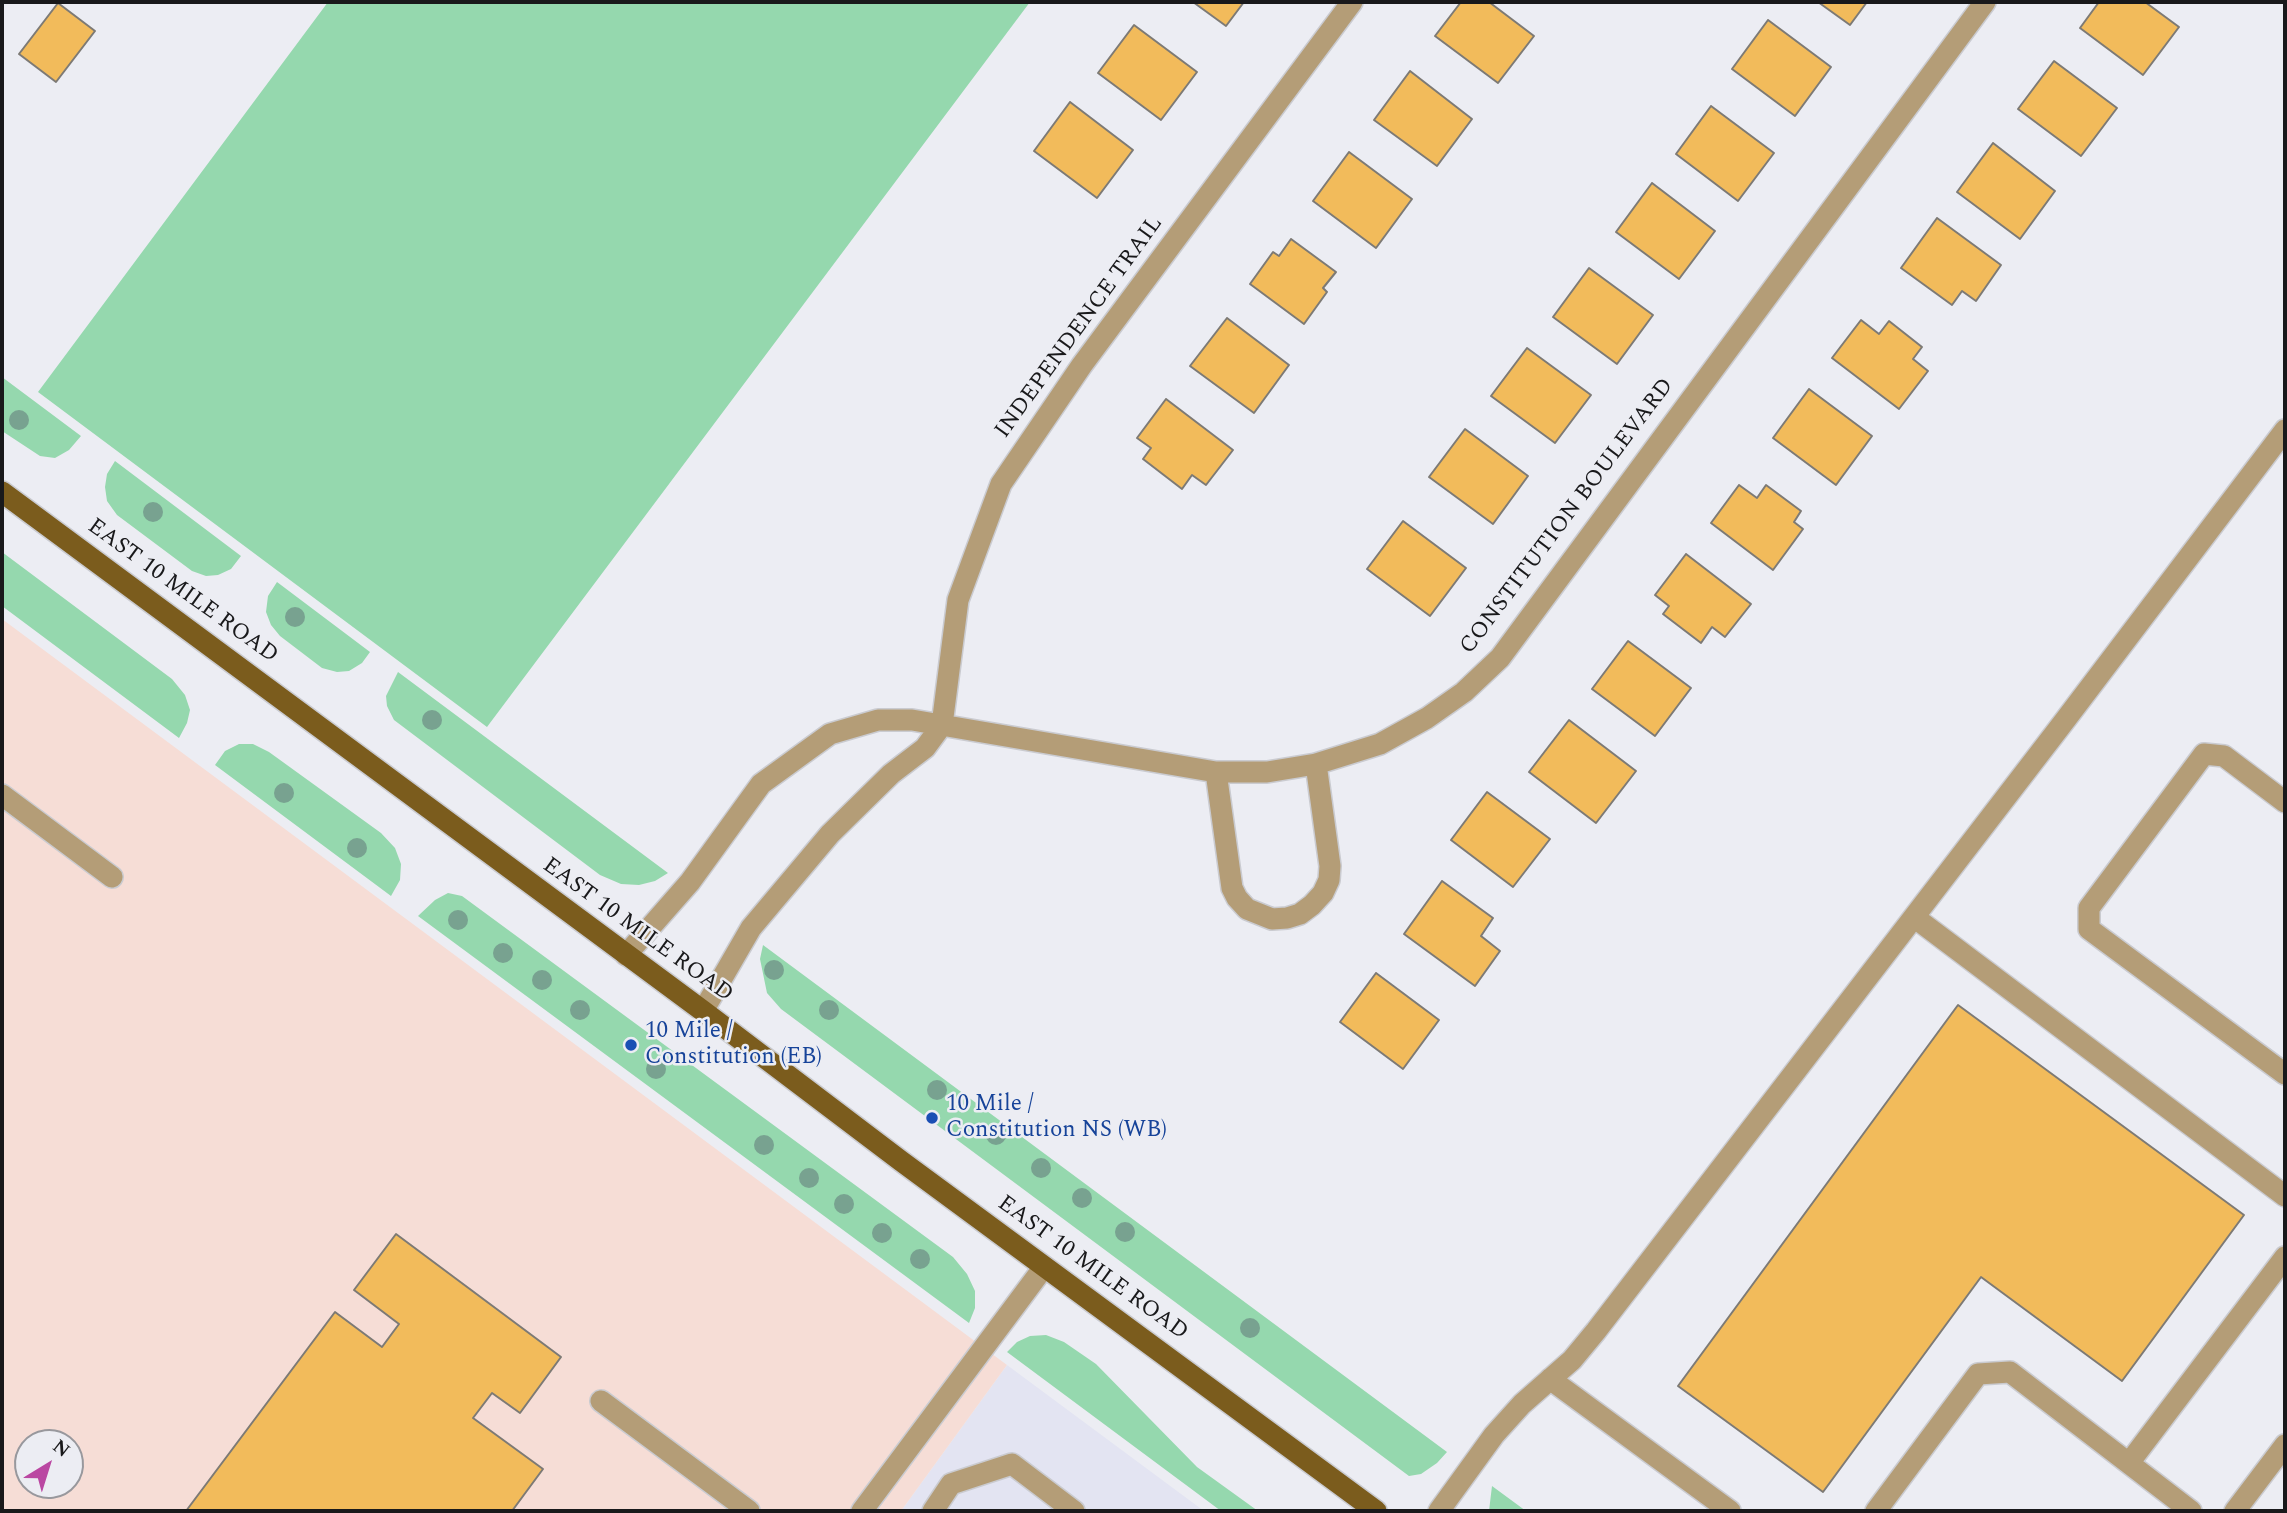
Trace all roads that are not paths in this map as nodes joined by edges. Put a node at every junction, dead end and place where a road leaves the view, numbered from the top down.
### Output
1 (1352, 2) edge
2 (1985, 2) edge
3 (2285, 430) edge
4 (2, 492) edge
5 (942, 726) junction
6 (1317, 764) junction
7 (1216, 772) junction
8 (2, 795) edge
9 (2285, 803) edge
10 (112, 877) dead end
11 (1914, 917) junction
12 (626, 955) junction
13 (702, 1011) junction
14 (2285, 1074) edge
15 (2285, 1196) edge
16 (2285, 1257) edge
17 (1044, 1266) junction
18 (1550, 1379) junction
19 (601, 1401) dead end
20 (2285, 1444) edge
21 (2129, 1463) junction
22 (749, 1511) edge
23 (862, 1511) edge
24 (933, 1511) edge
25 (1074, 1511) edge
26 (1377, 1511) edge
27 (1439, 1511) edge
28 (1730, 1511) edge
29 (1876, 1511) edge
30 (2191, 1511) edge
31 (2235, 1511) edge

1 - 5 street, INDEPENDENCE TRAIL
2 - 6 street, CONSTITUTION BOULEVARD
3 - 11 street
4 - 12 main road, EAST 10 MILE ROAD
5 - 7 street, CONSTITUTION BOULEVARD
5 - 12 street, CONSTITUTION BOULEVARD
5 - 13 street
6 - 7 street, CONSTITUTION BOULEVARD
6 - 7 street
8 - 10 street
9 - 14 street
11 - 15 street
11 - 18 street
12 - 13 main road, EAST 10 MILE ROAD
13 - 17 main road, EAST 10 MILE ROAD
16 - 21 street
17 - 23 street
17 - 26 main road, EAST 10 MILE ROAD
18 - 27 street
18 - 28 street
19 - 22 street
20 - 31 street
21 - 29 street
21 - 30 street
24 - 25 street

